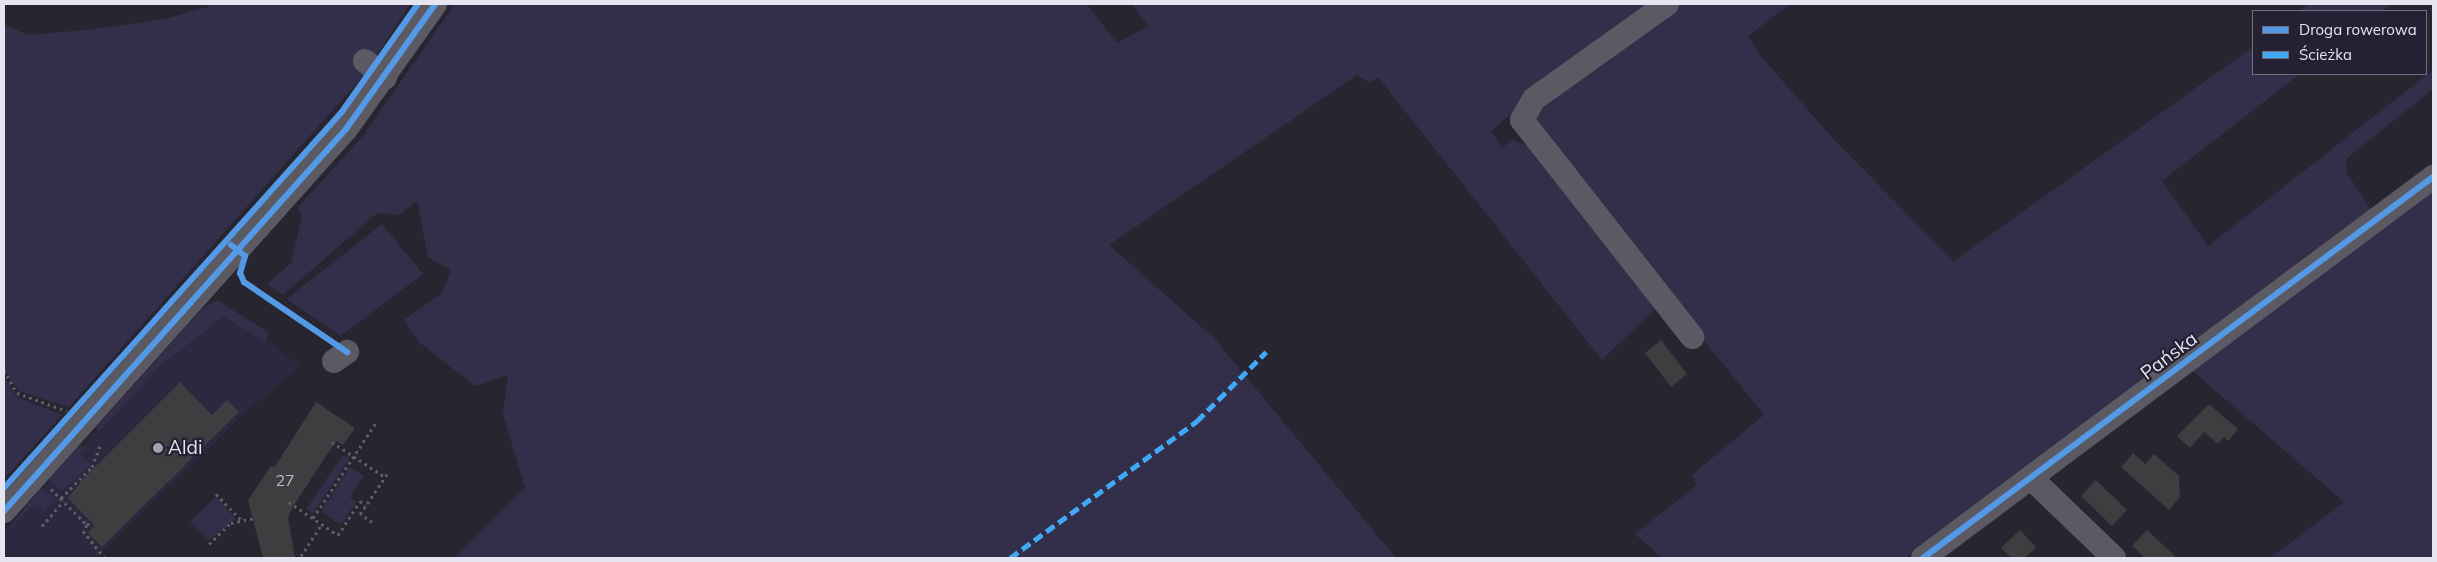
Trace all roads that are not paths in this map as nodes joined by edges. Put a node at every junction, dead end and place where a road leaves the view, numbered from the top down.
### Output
1 (434, 4) edge
2 (1667, 4) edge
3 (364, 61) dead end
4 (385, 77) junction
5 (2433, 177) edge
6 (1692, 337) dead end
7 (2031, 478) junction
8 (4, 511) edge
9 (1923, 558) edge
10 (2114, 558) edge

1 - 4 street
2 - 6 street
3 - 4 street
4 - 8 street
5 - 7 street, Pańska
7 - 9 street, Pańska
7 - 10 street

